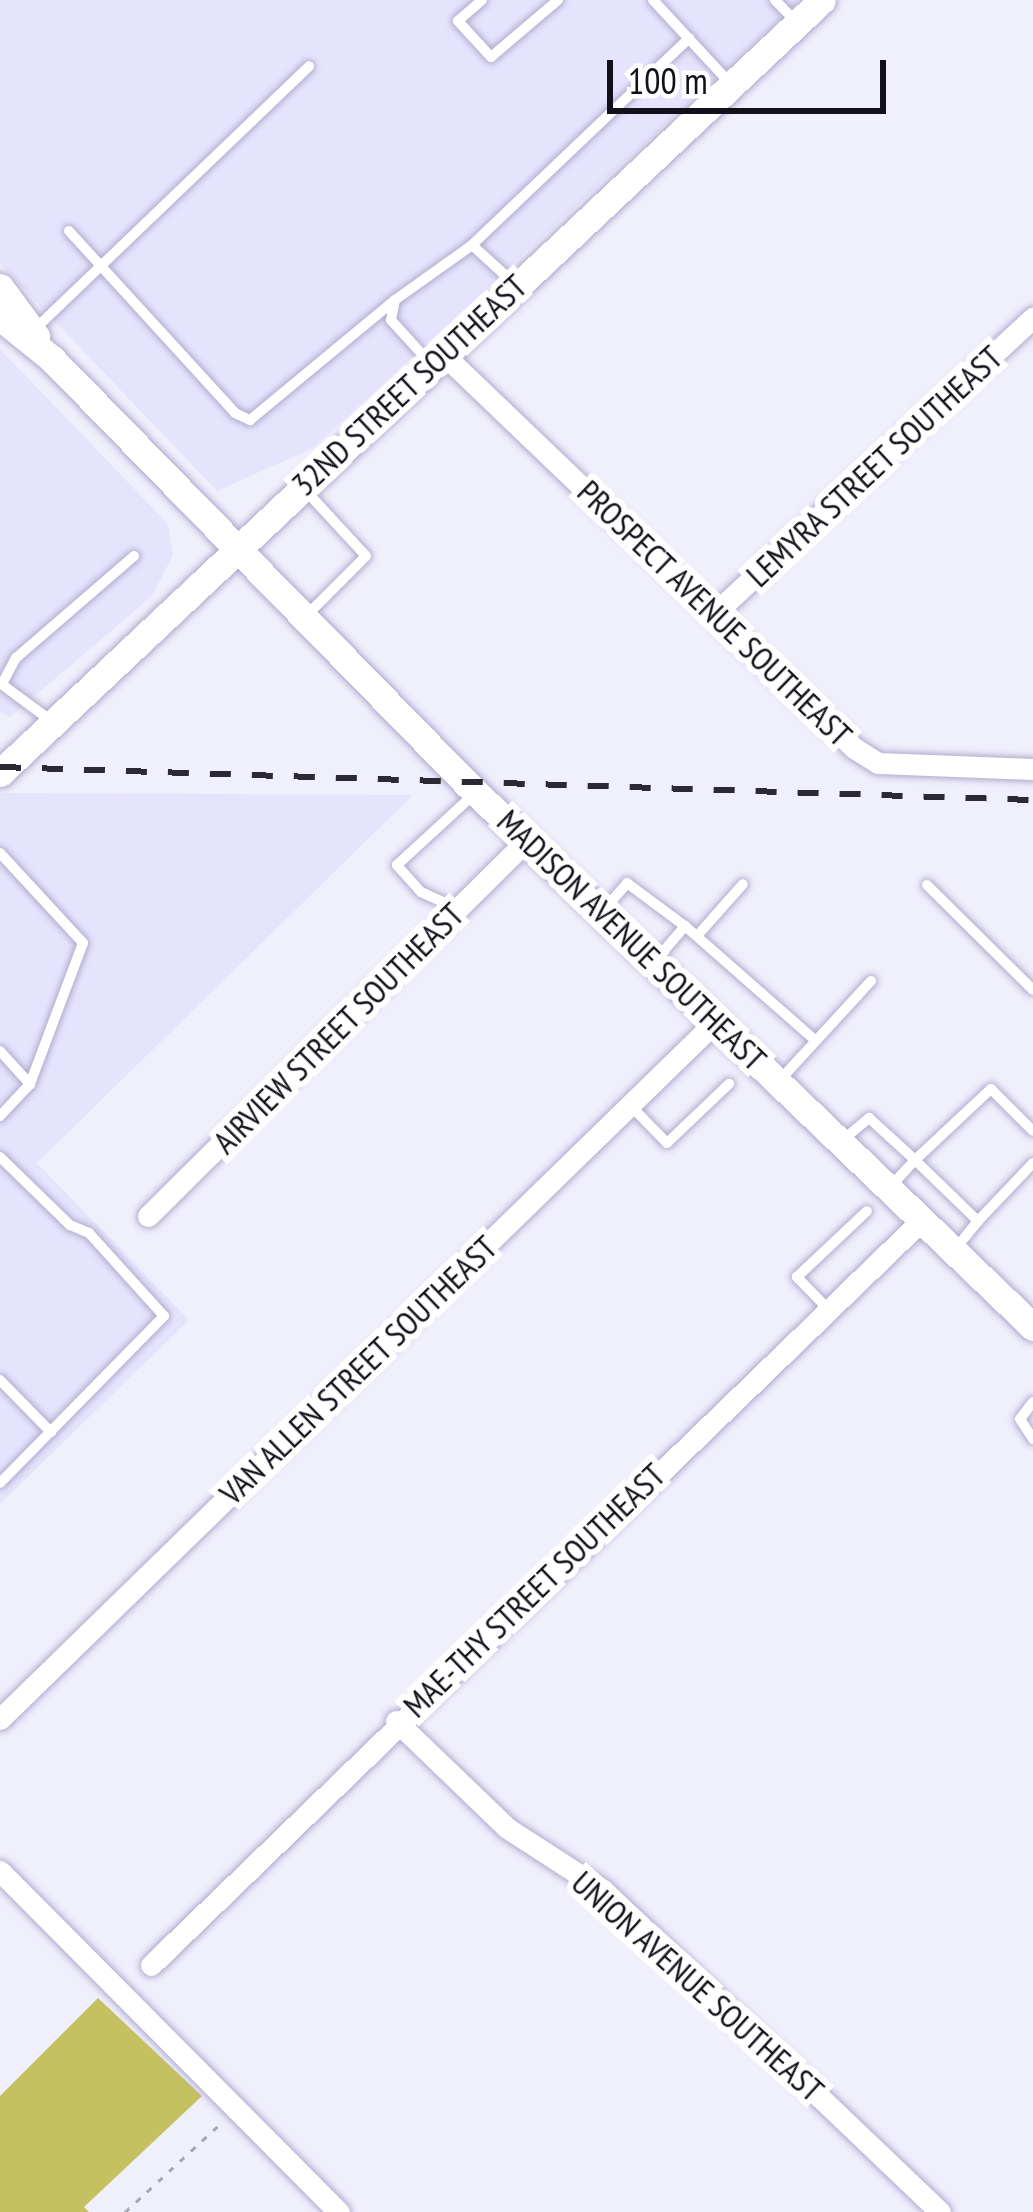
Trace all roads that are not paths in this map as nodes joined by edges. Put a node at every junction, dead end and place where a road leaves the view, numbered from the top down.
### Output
1 (482, 0) edge
2 (558, 0) edge
3 (653, 0) edge
4 (775, 0) edge
5 (822, 0) edge
6 (797, 23) junction
7 (689, 38) junction
8 (308, 66) dead end
9 (731, 84) junction
10 (69, 232) dead end
11 (472, 245) junction
12 (100, 267) junction
13 (516, 285) junction
14 (0, 287) edge
15 (395, 300) junction
16 (1033, 318) edge
17 (11, 329) edge
18 (437, 358) junction
19 (301, 486) junction
20 (235, 548) junction
21 (134, 556) dead end
22 (715, 613) junction
23 (304, 618) junction
24 (1, 684) edge
25 (53, 722) junction
26 (1033, 769) edge
27 (0, 773) edge
28 (476, 792) junction
29 (528, 838) junction
30 (0, 853) edge
31 (743, 884) dead end
32 (927, 885) dead end
33 (458, 909) junction
34 (603, 911) junction
35 (686, 926) junction
36 (697, 936) junction
37 (655, 961) junction
38 (872, 981) dead end
39 (1033, 990) edge
40 (716, 1021) junction
41 (816, 1041) junction
42 (0, 1051) edge
43 (778, 1081) junction
44 (31, 1084) junction
45 (729, 1084) dead end
46 (630, 1106) junction
47 (0, 1116) edge
48 (1033, 1131) edge
49 (841, 1142) junction
50 (0, 1156) edge
51 (915, 1160) junction
52 (1033, 1163) edge
53 (890, 1188) junction
54 (867, 1211) dead end
55 (148, 1216) dead end
56 (922, 1220) junction
57 (978, 1221) junction
58 (954, 1250) junction
59 (828, 1309) junction
60 (1033, 1327) edge
61 (0, 1380) edge
62 (1033, 1402) edge
63 (51, 1432) junction
64 (1033, 1439) edge
65 (0, 1483) edge
66 (0, 1718) edge
67 (396, 1721) junction
68 (0, 1871) edge
69 (152, 1965) dead end
70 (339, 2212) edge
71 (940, 2212) edge

1 - 2 lane
3 - 7 lane
4 - 6 lane
5 - 6 street, 32ND STREET SOUTHEAST
6 - 9 street, 32ND STREET SOUTHEAST
7 - 9 lane
7 - 11 lane
8 - 12 lane
9 - 13 street, 32ND STREET SOUTHEAST
10 - 12 lane
11 - 13 lane
11 - 15 lane
12 - 15 lane
12 - 17 lane
13 - 18 street, 32ND STREET SOUTHEAST
14 - 17 street, MADISON AVENUE SOUTHEAST
15 - 18 lane
16 - 22 street, LEMYRA STREET SOUTHEAST
17 - 20 street, MADISON AVENUE SOUTHEAST
18 - 19 street, 32ND STREET SOUTHEAST
18 - 22 street, PROSPECT AVENUE SOUTHEAST
19 - 20 street, 32ND STREET SOUTHEAST
19 - 23 lane
20 - 23 street, MADISON AVENUE SOUTHEAST
20 - 25 street, 32ND STREET SOUTHEAST
21 - 24 lane
22 - 26 street, PROSPECT AVENUE SOUTHEAST
23 - 28 street, MADISON AVENUE SOUTHEAST
24 - 25 lane
25 - 27 street, 32ND STREET SOUTHEAST
28 - 29 street, MADISON AVENUE SOUTHEAST
28 - 33 lane
29 - 33 street, AIRVIEW STREET SOUTHEAST
29 - 34 street, MADISON AVENUE SOUTHEAST
30 - 44 lane
31 - 36 lane
32 - 39 lane
33 - 55 street, AIRVIEW STREET SOUTHEAST
34 - 35 lane
34 - 37 street, MADISON AVENUE SOUTHEAST
35 - 36 lane
35 - 37 lane
36 - 41 lane
37 - 40 street, MADISON AVENUE SOUTHEAST
38 - 41 lane
40 - 43 street, MADISON AVENUE SOUTHEAST
40 - 46 street, VAN ALLEN STREET SOUTHEAST
41 - 43 lane
42 - 44 lane
43 - 49 street, MADISON AVENUE SOUTHEAST
44 - 47 lane
45 - 46 lane
46 - 66 street, VAN ALLEN STREET SOUTHEAST
48 - 51 lane
49 - 51 lane
49 - 53 street, MADISON AVENUE SOUTHEAST
50 - 63 lane
51 - 53 lane
51 - 57 lane
52 - 57 lane
53 - 56 street, MADISON AVENUE SOUTHEAST
54 - 59 lane
56 - 58 street, MADISON AVENUE SOUTHEAST
56 - 59 street, MAE-THY STREET SOUTHEAST
57 - 58 lane
58 - 60 street, MADISON AVENUE SOUTHEAST
59 - 67 street, MAE-THY STREET SOUTHEAST
61 - 63 lane
62 - 64 lane
63 - 65 lane
67 - 69 street, MAE-THY STREET SOUTHEAST
67 - 71 street, UNION AVENUE SOUTHEAST
68 - 70 street

